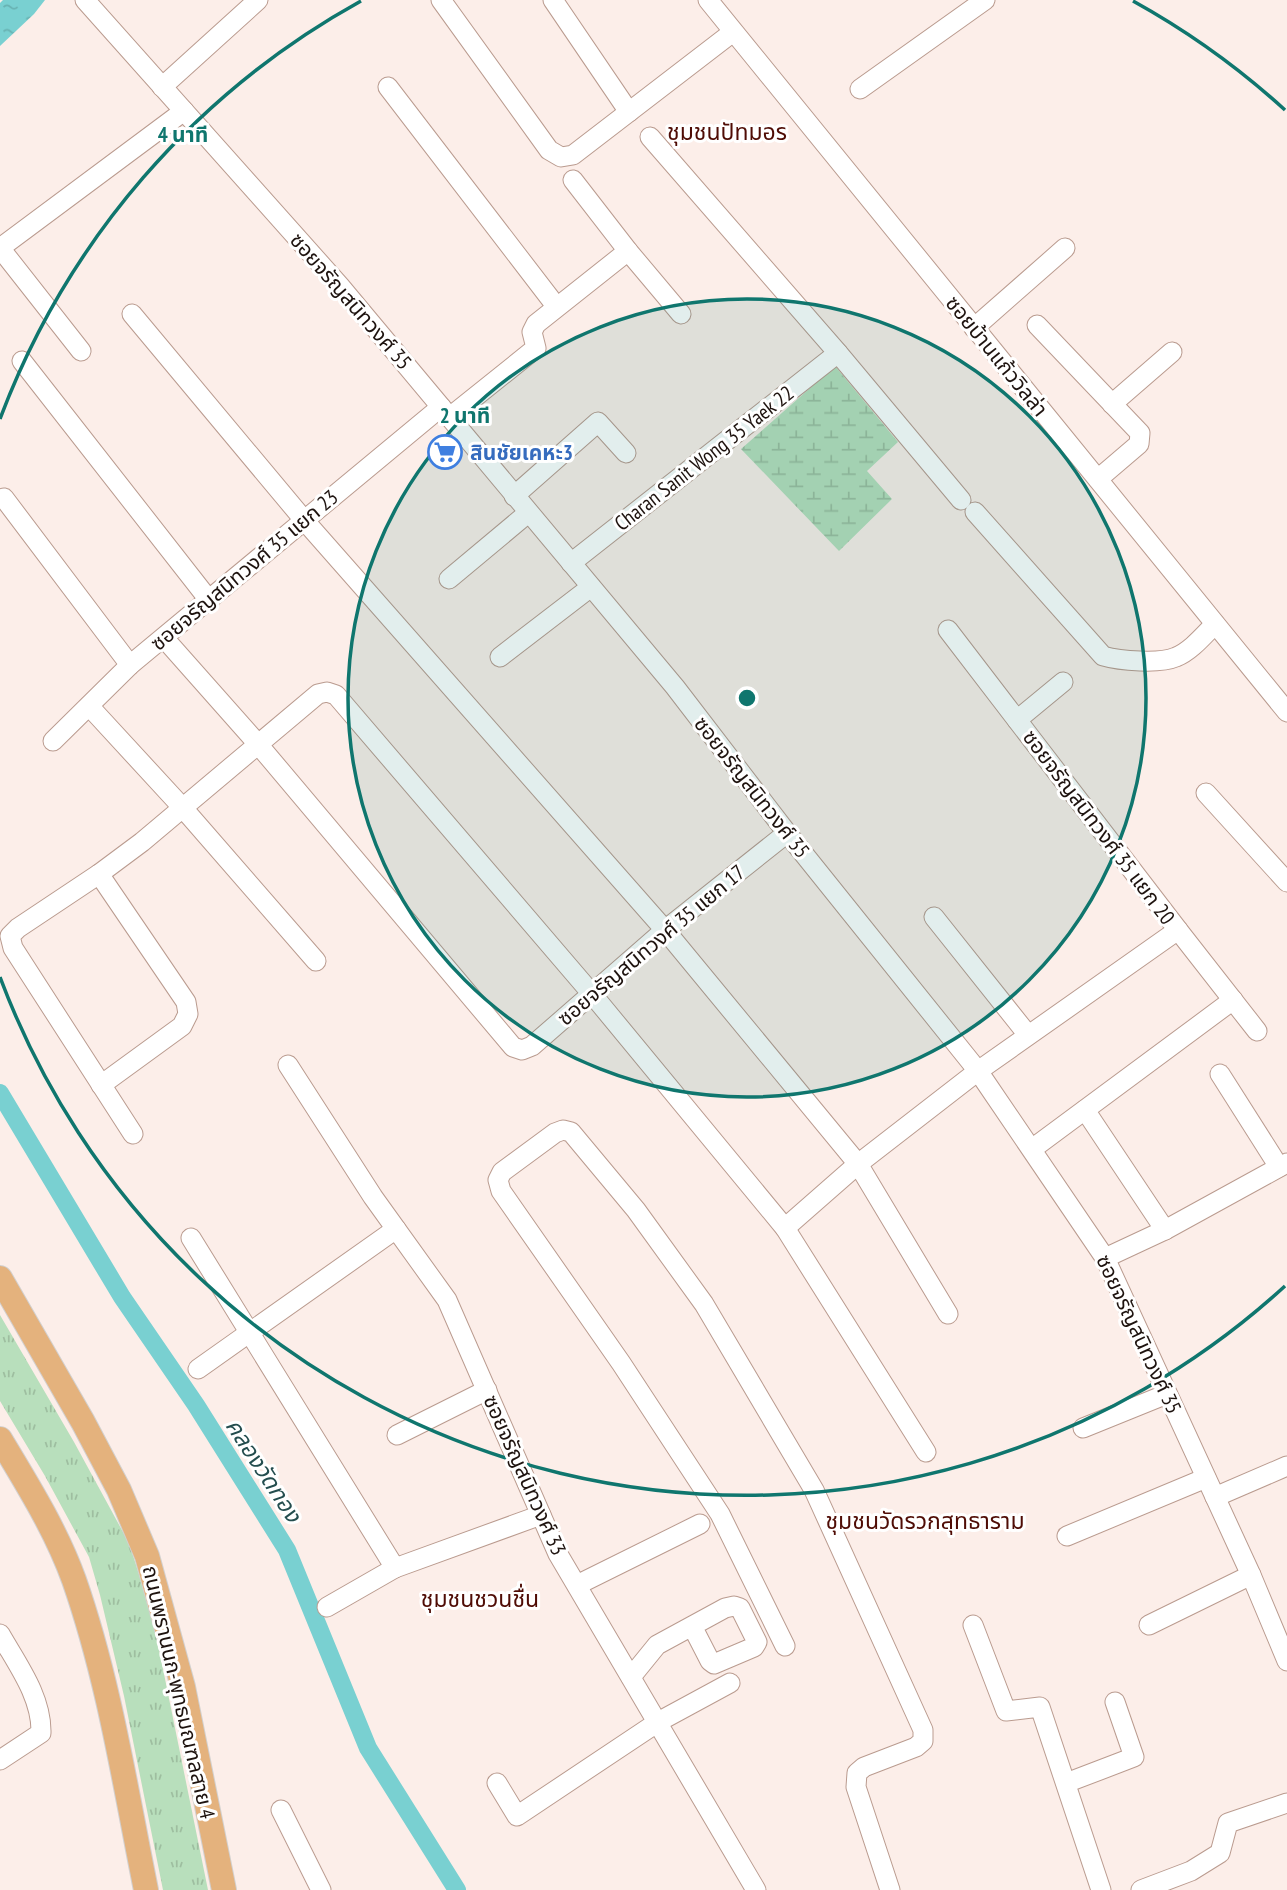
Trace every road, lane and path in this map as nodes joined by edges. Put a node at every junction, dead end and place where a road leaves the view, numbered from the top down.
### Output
1 (85, 0) edge
2 (258, 0) edge
3 (442, 0) edge
4 (552, 0) edge
5 (708, 0) edge
6 (985, 0) edge
7 (733, 32) junction
8 (162, 87) junction
9 (388, 88) dead end
10 (860, 89) dead end
11 (184, 111) junction
12 (629, 112) junction
13 (650, 137) dead end
14 (573, 180) dead end
15 (0, 248) edge
16 (1065, 248) dead end
17 (628, 251) junction
18 (556, 306) junction
19 (132, 314) dead end
20 (681, 314) dead end
21 (1037, 325) dead end
22 (974, 328) junction
23 (81, 351) dead end
24 (1172, 352) dead end
25 (838, 353) junction
26 (22, 361) dead end
27 (1112, 404) junction
28 (445, 412) junction
29 (626, 453) dead end
30 (1098, 480) junction
31 (514, 496) junction
32 (4, 498) dead end
33 (528, 513) junction
34 (303, 520) junction
35 (571, 563) junction
36 (449, 579) dead end
37 (591, 587) junction
38 (209, 600) junction
39 (1215, 624) junction
40 (948, 630) dead end
41 (164, 638) junction
42 (500, 657) dead end
43 (130, 666) junction
44 (1063, 682) dead end
45 (89, 706) junction
46 (1287, 712) edge
47 (1017, 720) junction
48 (53, 741) dead end
49 (257, 743) junction
50 (1206, 793) dead end
51 (182, 807) junction
52 (787, 833) junction
53 (99, 874) junction
54 (1287, 882) edge
55 (933, 917) dead end
56 (665, 930) junction
57 (1178, 930) junction
58 (316, 961) dead end
59 (592, 994) junction
60 (1233, 1000) junction
61 (1257, 1031) dead end
62 (1028, 1035) junction
63 (288, 1065) dead end
64 (978, 1071) junction
65 (1220, 1074) dead end
66 (101, 1085) junction
67 (1085, 1110) junction
68 (133, 1134) dead end
69 (1032, 1149) junction
70 (858, 1164) junction
71 (1283, 1165) edge
72 (396, 1228) junction
73 (785, 1228) junction
74 (1165, 1230) junction
75 (191, 1238) dead end
76 (1105, 1258) junction
77 (0, 1278) edge
78 (948, 1314) dead end
79 (250, 1333) junction
80 (198, 1369) dead end
81 (487, 1390) junction
82 (1167, 1394) junction
83 (1083, 1428) dead end
84 (397, 1435) dead end
85 (0, 1439) edge
86 (926, 1452) dead end
87 (1287, 1465) edge
88 (1206, 1478) junction
89 (1215, 1497) junction
90 (541, 1515) junction
91 (700, 1524) dead end
92 (1066, 1536) dead end
93 (395, 1568) junction
94 (1251, 1576) junction
95 (577, 1585) junction
96 (327, 1607) dead end
97 (973, 1625) dead end
98 (1149, 1625) dead end
99 (692, 1626) dead end
100 (0, 1634) edge
101 (785, 1646) dead end
102 (1287, 1661) edge
103 (631, 1677) junction
104 (730, 1683) dead end
105 (1115, 1702) dead end
106 (658, 1722) junction
107 (0, 1760) edge
108 (497, 1783) dead end
109 (1066, 1783) junction
110 (1287, 1803) edge
111 (281, 1810) dead end
112 (146, 1890) edge
113 (224, 1890) edge
114 (321, 1890) edge
115 (756, 1890) edge
116 (890, 1890) edge
117 (1101, 1890) edge
118 (1141, 1890) edge

1 - 8 street, ซอยจรัญสนิทวงศ์ 35
2 - 8 street
3 - 12 street
4 - 12 street
5 - 7 street, ซอยบ้านแก้ววิลล่า
6 - 10 street
7 - 12 street
7 - 22 street, ซอยบ้านแก้ววิลล่า
8 - 11 street, ซอยจรัญสนิทวงศ์ 35
9 - 18 street
11 - 15 street
11 - 28 street, ซอยจรัญสนิทวงศ์ 35
13 - 25 street
14 - 17 street
15 - 23 street
16 - 22 street
17 - 18 street
17 - 20 street
18 - 28 street, ซอยจรัญสนิทวงศ์ 35 แยก 23
19 - 34 street
21 - 27 street
22 - 30 street, ซอยบ้านแก้ววิลล่า
24 - 27 street
25 - 35 street, Charan Sanit Wong 35 Yaek 22
25 - 39 street
26 - 38 street
27 - 30 street
28 - 31 street, ซอยจรัญสนิทวงศ์ 35
28 - 34 street, ซอยจรัญสนิทวงศ์ 35 แยก 23
29 - 31 street
30 - 39 street, ซอยบ้านแก้ววิลล่า
31 - 33 street, ซอยจรัญสนิทวงศ์ 35
32 - 43 street
33 - 35 street, ซอยจรัญสนิทวงศ์ 35
33 - 36 street
34 - 38 street, ซอยจรัญสนิทวงศ์ 35 แยก 23
34 - 56 street
35 - 37 street, ซอยจรัญสนิทวงศ์ 35
37 - 42 street
37 - 52 street, ซอยจรัญสนิทวงศ์ 35
38 - 41 street, ซอยจรัญสนิทวงศ์ 35 แยก 23
39 - 46 street, ซอยบ้านแก้ววิลล่า
40 - 47 street, ซอยจรัญสนิทวงศ์ 35 แยก 20
41 - 43 street, ซอยจรัญสนิทวงศ์ 35 แยก 23
41 - 49 street
43 - 45 street, ซอยจรัญสนิทวงศ์ 35 แยก 23
44 - 47 street
45 - 48 street, ซอยจรัญสนิทวงศ์ 35 แยก 23
45 - 51 street
47 - 57 street, ซอยจรัญสนิทวงศ์ 35 แยก 20
49 - 51 street
49 - 59 street
49 - 59 street, ซอยจรัญสนิทวงศ์ 35 แยก 17
50 - 54 street
51 - 53 street
51 - 58 street
52 - 56 street, ซอยจรัญสนิทวงศ์ 35 แยก 17
52 - 64 street, ซอยจรัญสนิทวงศ์ 35
53 - 66 street
53 - 66 street
55 - 62 street
56 - 59 street, ซอยจรัญสนิทวงศ์ 35 แยก 17
56 - 70 street
57 - 60 street
57 - 62 street, ซอยจรัญสนิทวงศ์ 35 แยก 20
59 - 73 street
60 - 61 street
60 - 67 street
62 - 64 street, ซอยจรัญสนิทวงศ์ 35 แยก 20
63 - 72 street, ซอยจรัญสนิทวงศ์ 33
64 - 69 street, ซอยจรัญสนิทวงศ์ 35
64 - 70 street, ซอยจรัญสนิทวงศ์ 35 แยก 20
65 - 71 street
66 - 68 street
67 - 69 street
67 - 74 street
69 - 76 street, ซอยจรัญสนิทวงศ์ 35
70 - 73 street, ซอยจรัญสนิทวงศ์ 35 แยก 20
70 - 78 street
71 - 74 street
72 - 79 street
72 - 81 street, ซอยจรัญสนิทวงศ์ 33
73 - 86 street
74 - 76 street
75 - 79 street
76 - 82 street, ซอยจรัญสนิทวงศ์ 35
77 - 113 main road, ถนนพรานนก-พุทธมณฑลสาย 4
79 - 80 street
79 - 93 street
81 - 84 street
81 - 90 street, ซอยจรัญสนิทวงศ์ 33
82 - 83 street
82 - 88 street, ซอยจรัญสนิทวงศ์ 35
85 - 112 main road
87 - 89 street
88 - 89 street, ซอยจรัญสนิทวงศ์ 35
88 - 92 street
89 - 94 street, ซอยจรัญสนิทวงศ์ 35
90 - 93 street
90 - 95 street, ซอยจรัญสนิทวงศ์ 33
91 - 95 street
93 - 96 street
94 - 98 street
94 - 102 street, ซอยจรัญสนิทวงศ์ 35
95 - 103 street, ซอยจรัญสนิทวงศ์ 33
97 - 109 street
99 - 103 street
100 - 107 street
101 - 116 street
103 - 106 street, ซอยจรัญสนิทวงศ์ 33
104 - 106 street
105 - 109 street
106 - 108 street
106 - 115 street, ซอยจรัญสนิทวงศ์ 33
109 - 117 street
110 - 118 street
111 - 114 street

